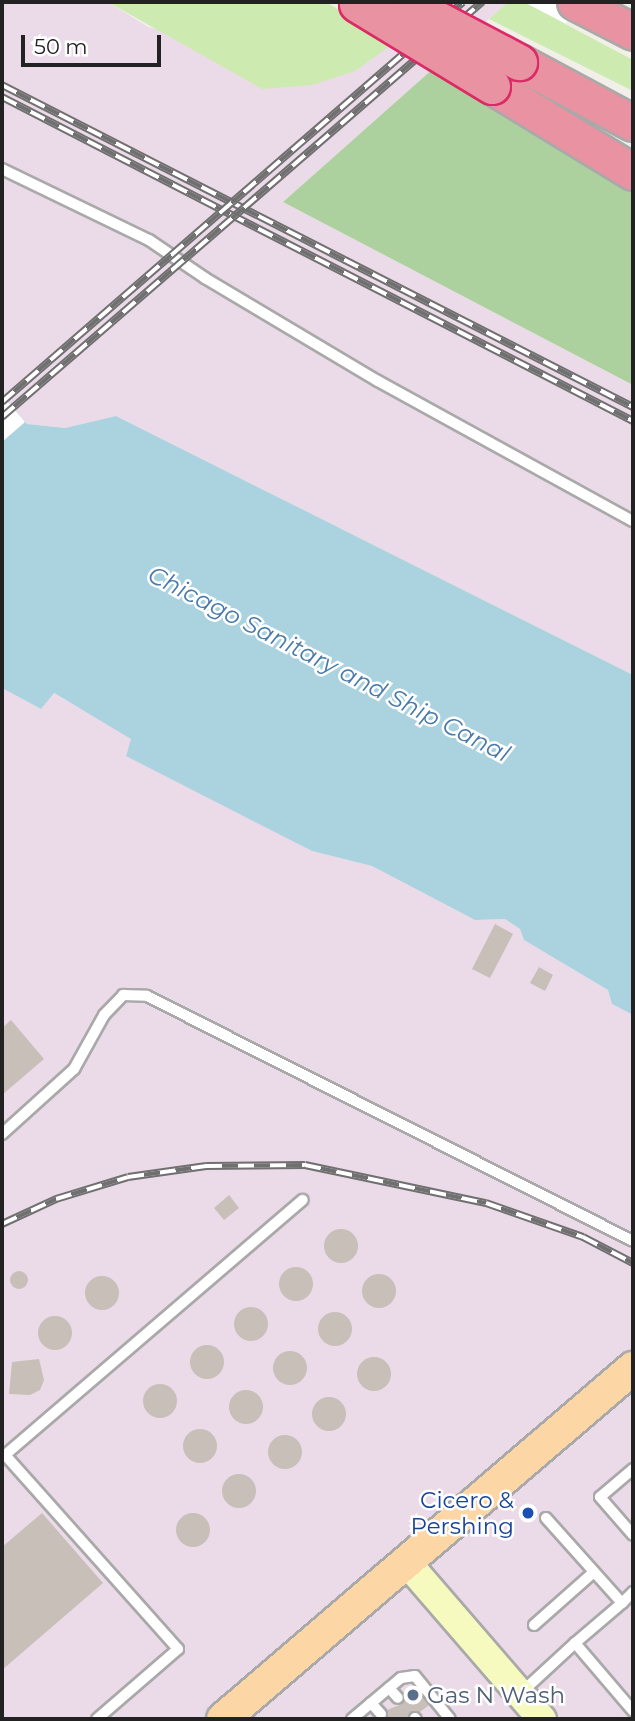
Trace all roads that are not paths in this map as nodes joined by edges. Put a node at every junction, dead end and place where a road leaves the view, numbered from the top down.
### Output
1 (405, 2) edge
2 (356, 3) edge
3 (579, 4) edge
4 (633, 32) edge
5 (633, 122) edge
6 (2, 169) edge
7 (633, 172) edge
8 (633, 520) edge
9 (2, 1134) edge
10 (303, 1200) dead end
11 (633, 1241) edge
12 (633, 1368) edge
13 (633, 1469) edge
14 (546, 1518) dead end
15 (633, 1535) edge
16 (408, 1564) junction
17 (594, 1572) junction
18 (633, 1592) edge
19 (622, 1602) junction
20 (534, 1625) dead end
21 (576, 1643) junction
22 (389, 1688) junction
23 (520, 1693) junction
24 (398, 1699) dead end
25 (371, 1703) junction
26 (633, 1711) edge
27 (380, 1714) dead end
28 (445, 1718) edge
29 (97, 1719) edge
30 (223, 1719) edge
31 (354, 1719) edge
32 (542, 1719) edge

1 - 5 highway, bridge
2 - 7 highway, bridge
3 - 4 highway
6 - 8 lane
9 - 11 lane
10 - 29 lane
12 - 16 main road
13 - 15 lane
14 - 17 lane
16 - 23 main road
16 - 30 main road
17 - 19 lane
17 - 20 lane
18 - 19 lane
19 - 21 lane
21 - 23 lane
21 - 26 lane
22 - 24 lane
22 - 25 lane
22 - 28 lane
23 - 32 main road
25 - 27 lane
25 - 31 lane

